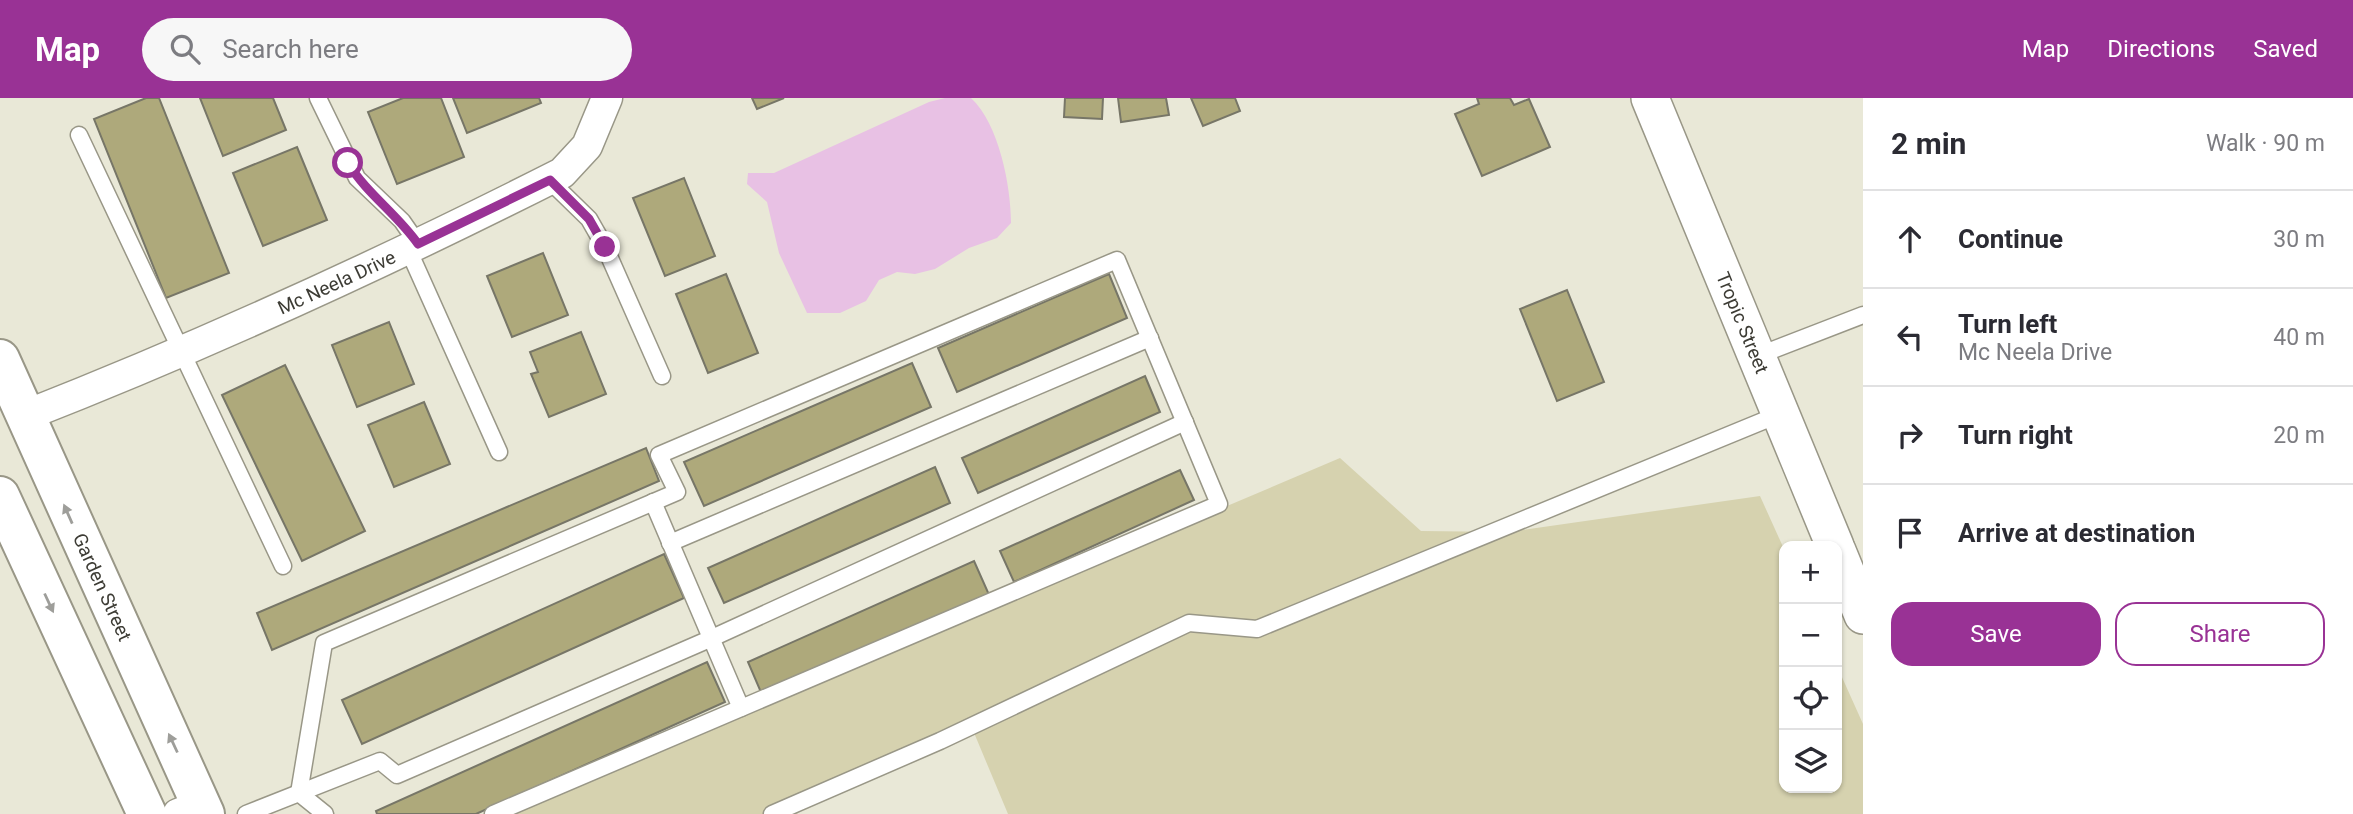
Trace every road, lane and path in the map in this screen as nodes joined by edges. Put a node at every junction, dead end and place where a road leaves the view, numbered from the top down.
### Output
1 (318, 98) edge
2 (607, 98) edge
3 (1650, 98) edge
4 (79, 135) dead end
5 (550, 180) junction
6 (413, 247) junction
7 (1863, 315) edge
8 (1150, 338) junction
9 (182, 353) junction
10 (1757, 356) junction
11 (0, 359) edge
12 (662, 376) dead end
13 (1780, 414) junction
14 (24, 416) junction
15 (1185, 422) junction
16 (499, 452) dead end
17 (0, 496) edge
18 (653, 502) junction
19 (1833, 541) edge
20 (670, 543) junction
21 (1842, 563) edge
22 (283, 566) dead end
23 (1863, 615) edge
24 (712, 638) junction
25 (741, 708) junction
26 (299, 793) junction
27 (195, 811) edge
28 (147, 814) edge
29 (246, 814) edge
30 (325, 814) edge
31 (493, 814) edge
32 (772, 814) edge

1 - 6 lane
2 - 5 street, Mc Neela Drive
3 - 10 street, Tropic Street
4 - 9 lane
5 - 6 street, Mc Neela Drive
5 - 12 lane
6 - 9 street, Mc Neela Drive
6 - 16 lane
7 - 10 lane
8 - 15 lane
8 - 18 lane
8 - 20 lane
9 - 14 street, Mc Neela Drive
9 - 22 lane
10 - 13 street, Tropic Street
11 - 14 main road, Garden Street
13 - 19 street, Tropic Street
13 - 32 lane
27 -> 14 main road, Garden Street
15 - 24 lane
15 - 25 lane
17 -> 28 main road
18 - 20 lane
18 - 26 lane
20 - 24 lane
21 - 23 street
24 - 25 lane
24 - 26 lane
25 - 31 lane
26 - 29 lane
26 - 30 lane

